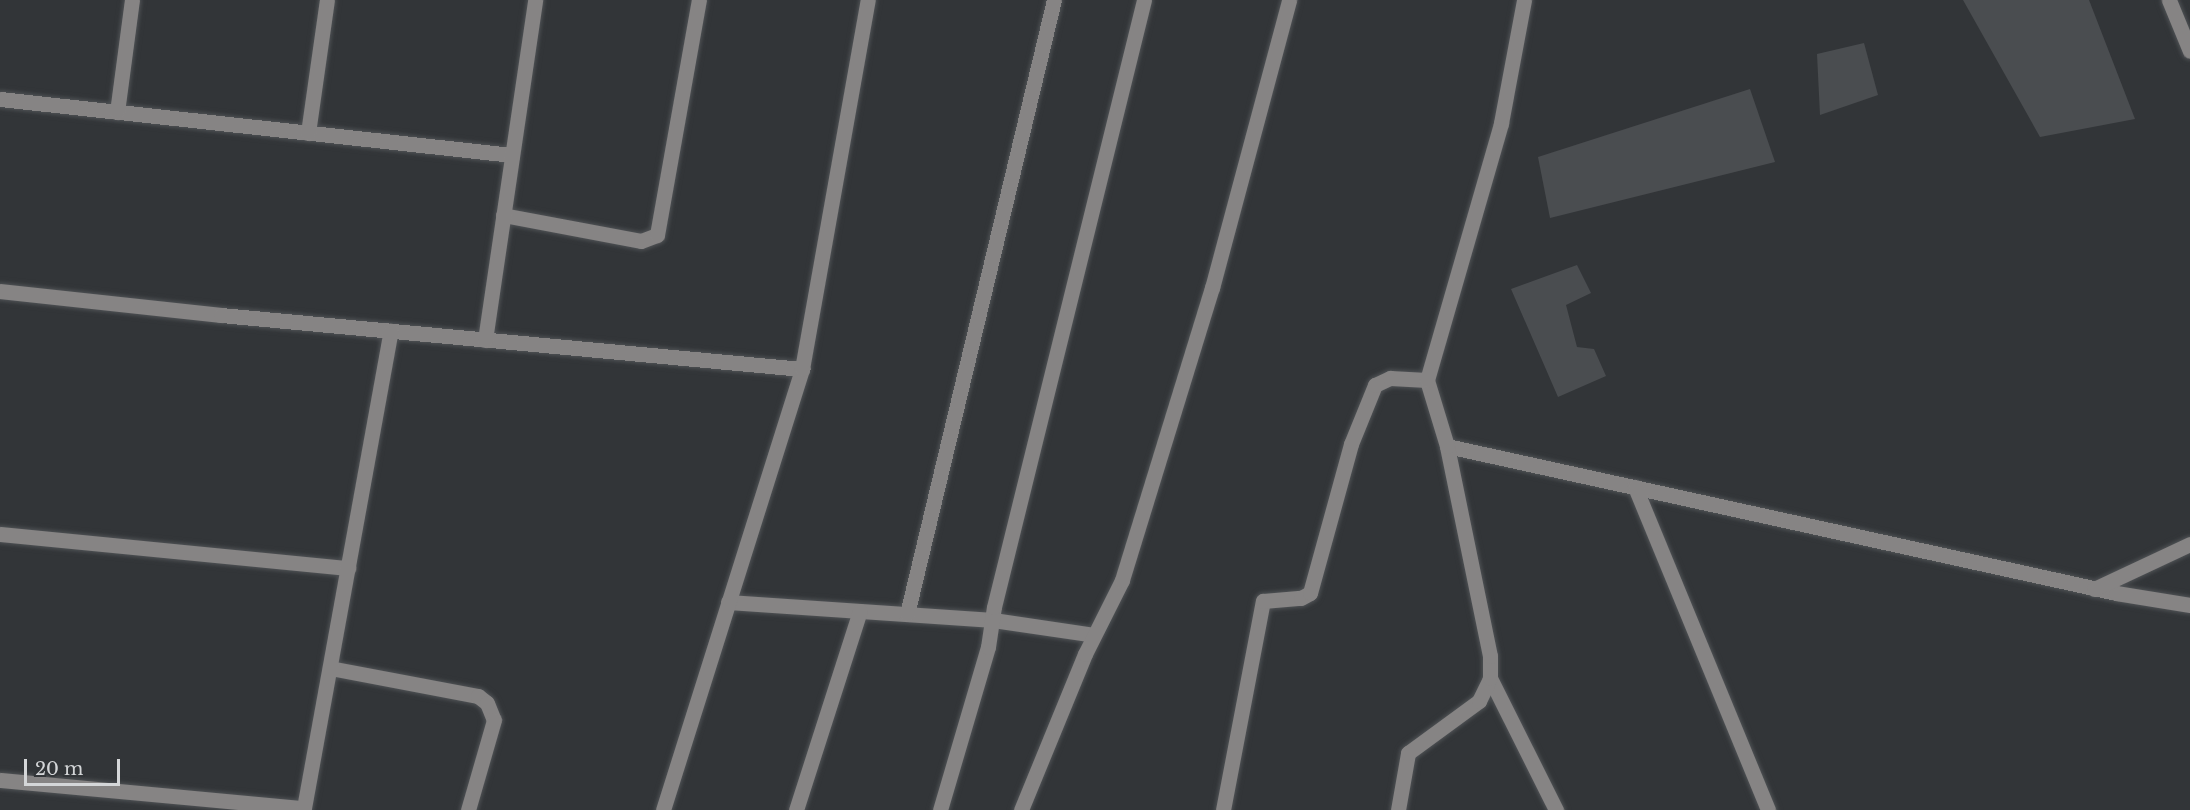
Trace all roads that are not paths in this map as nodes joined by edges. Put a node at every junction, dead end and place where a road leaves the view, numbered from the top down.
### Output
1 (132, 0) edge
2 (327, 0) edge
3 (535, 0) edge
4 (699, 0) edge
5 (868, 0) edge
6 (1054, 0) edge
7 (1144, 0) edge
8 (1288, 0) edge
9 (1524, 0) edge
10 (2169, 0) edge
11 (2190, 51) edge
12 (0, 99) edge
13 (117, 112) junction
14 (308, 133) junction
15 (512, 155) junction
16 (503, 215) junction
17 (0, 291) edge
18 (391, 331) junction
19 (485, 340) junction
20 (802, 369) junction
21 (1427, 380) junction
22 (1447, 446) junction
23 (1635, 487) junction
24 (0, 534) edge
25 (2190, 544) edge
26 (348, 568) junction
27 (2094, 589) junction
28 (728, 602) junction
29 (2190, 604) edge
30 (860, 611) junction
31 (907, 614) junction
32 (993, 620) junction
33 (1094, 634) junction
34 (330, 668) junction
35 (1490, 678) junction
36 (0, 780) edge
37 (304, 809) edge
38 (468, 810) edge
39 (663, 810) edge
40 (796, 810) edge
41 (940, 810) edge
42 (1021, 810) edge
43 (1223, 810) edge
44 (1398, 810) edge
45 (1556, 810) edge
46 (1768, 810) edge

1 - 13 street
2 - 14 street
3 - 15 street
4 - 16 street
5 - 20 street
6 - 31 street
7 - 32 street
8 - 33 street
9 - 21 street
10 - 11 street
12 - 13 street
13 - 14 street
14 - 15 street
15 - 16 street
16 - 19 street
17 - 18 street
18 - 19 street
18 - 26 street
19 - 20 street
20 - 28 street
21 - 22 street
21 - 43 street
22 - 23 street
22 - 35 street
23 - 27 street
23 - 46 street
24 - 26 street
25 - 27 street
26 - 34 street
27 - 29 street
28 - 30 street
28 - 39 street
30 - 31 street
30 - 40 street
31 - 32 street
32 - 33 street
32 - 41 street
33 - 42 street
34 - 37 street
34 - 38 street
35 - 44 street
35 - 45 street
36 - 37 street

